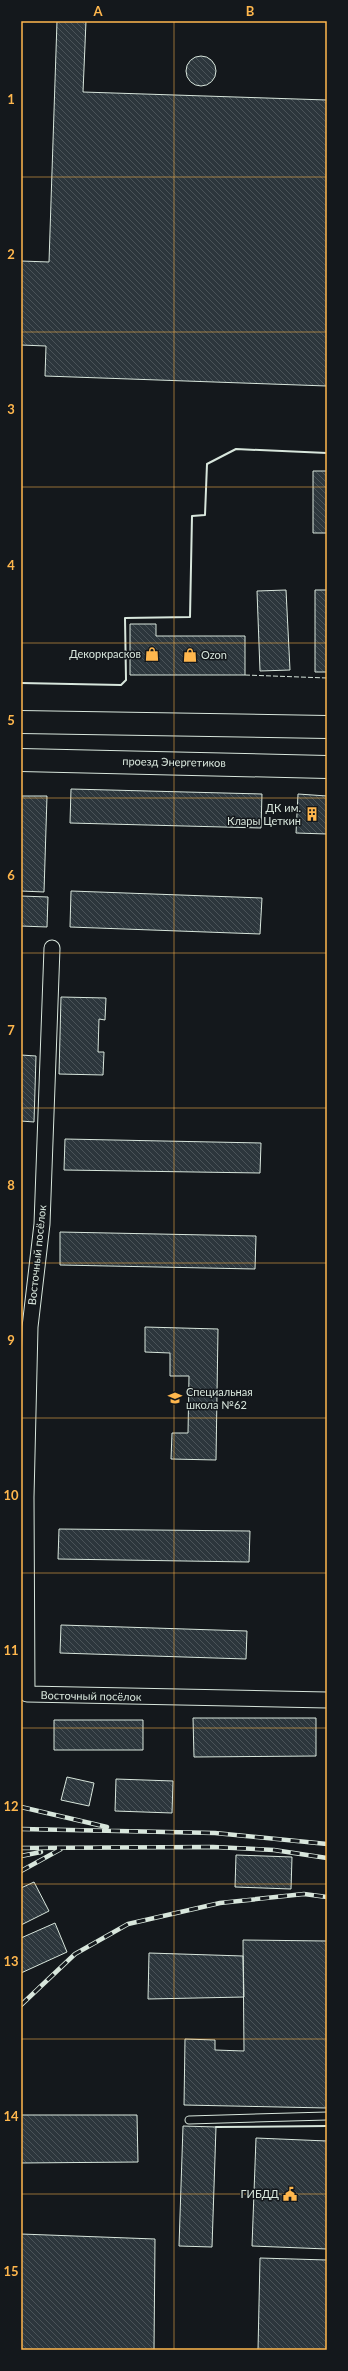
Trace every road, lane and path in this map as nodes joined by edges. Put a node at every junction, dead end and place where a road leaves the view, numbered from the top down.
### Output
1 (21, 722) edge
2 (327, 727) edge
3 (21, 760) edge
4 (327, 767) edge
5 (52, 948) dead end
6 (327, 1700) edge
7 (327, 2116) edge
8 (189, 2120) dead end

1 - 2 main road
3 - 4 main road, проезд Энергетиков
5 - 6 street, Восточный посёлок
7 - 8 lane

